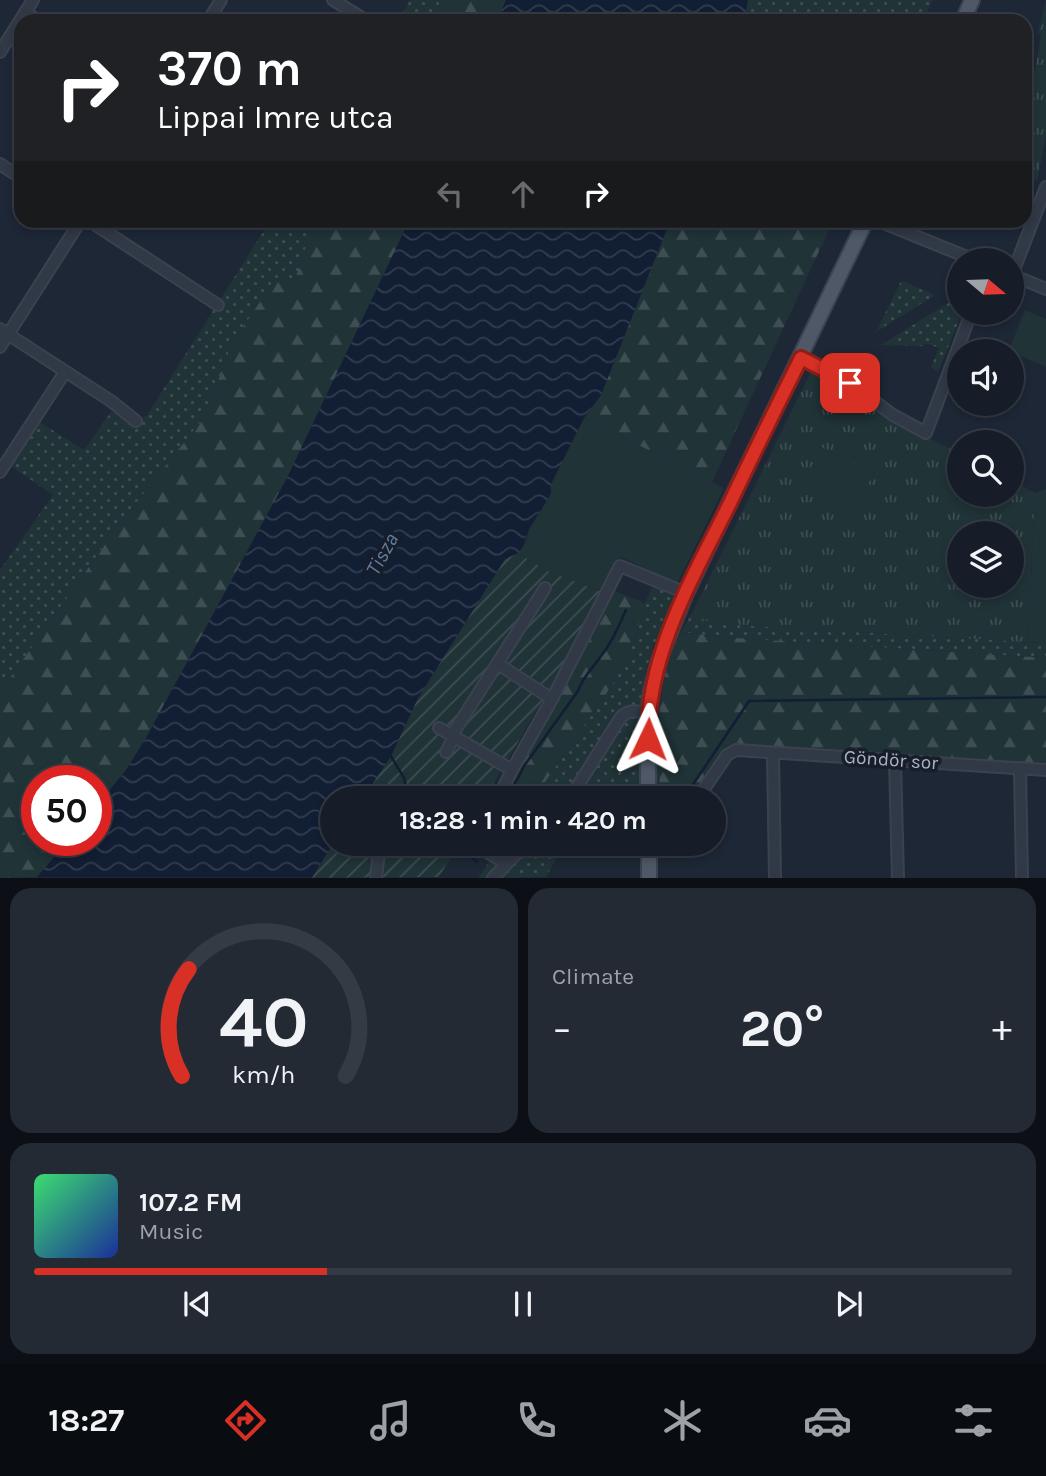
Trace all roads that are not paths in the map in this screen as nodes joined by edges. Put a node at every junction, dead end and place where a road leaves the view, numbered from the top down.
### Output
1 (33, 0) edge
2 (332, 0) edge
3 (25, 12) joint
4 (28, 14) edge
5 (355, 14) edge
6 (14, 30) edge
7 (0, 52) edge
8 (1046, 187) edge
9 (1032, 223) edge
10 (76, 228) edge
11 (100, 228) edge
12 (862, 228) edge
13 (896, 228) edge
14 (1030, 228) edge
15 (1022, 248) edge
16 (947, 249) edge
17 (1024, 280) edge
18 (1046, 289) edge
19 (218, 305) dead end
20 (966, 326) edge
21 (4, 332) edge
22 (0, 347) edge
23 (801, 358) junction
24 (65, 372) junction
25 (136, 421) dead end
26 (0, 471) edge
27 (545, 588) dead end
28 (686, 593) junction
29 (498, 664) junction
30 (552, 699) junction
31 (648, 713) junction
32 (439, 728) dead end
33 (452, 735) junction
34 (446, 752) dead end
35 (773, 753) junction
36 (895, 761) junction
37 (1020, 768) junction
38 (512, 770) junction
39 (1046, 770) edge
40 (504, 786) edge
41 (578, 786) edge
42 (648, 786) edge
43 (706, 786) edge
44 (379, 856) edge
45 (494, 856) edge
46 (513, 856) edge
47 (649, 856) edge
48 (505, 863) junction
49 (376, 877) edge
50 (493, 877) edge
51 (649, 877) edge
52 (775, 877) edge
53 (898, 877) edge
54 (1022, 877) edge

1 - 3 street
2 - 5 street
3 - 4 street
6 - 7 street
8 - 9 street
10 - 21 street
11 - 19 street
12 - 23 main road
13 - 16 street
14 - 15 street
17 - 18 street
20 - 23 street
21 - 22 street
21 - 24 street
23 - 28 main road
24 - 25 street
24 - 26 street
27 - 29 street
28 - 30 street
28 - 31 main road
29 - 30 street
29 - 33 street
30 - 38 street
31 - 41 street
31 - 42 main road
32 - 33 street
33 - 34 street
33 - 38 street
35 - 36 street, Göndör sor
35 - 43 street, Göndör sor
35 - 52 street
36 - 37 street, Göndör sor
36 - 53 street
37 - 39 street, Göndör sor
37 - 54 street
38 - 40 street
44 - 49 street
45 - 48 street
46 - 48 street
47 - 51 main road
48 - 50 street

